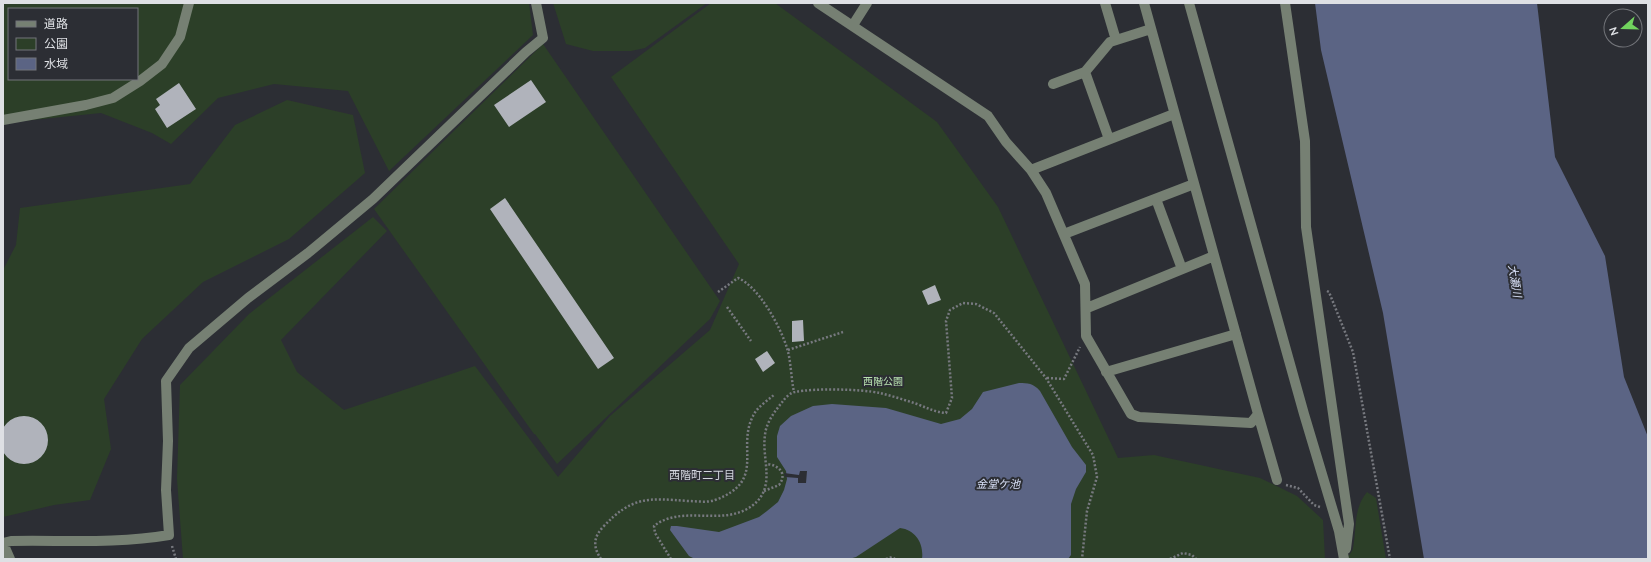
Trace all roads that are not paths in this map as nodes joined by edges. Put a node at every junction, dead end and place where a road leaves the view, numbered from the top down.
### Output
1 (190, 3) edge
2 (536, 3) edge
3 (818, 3) edge
4 (867, 3) edge
5 (1105, 3) edge
6 (1144, 3) edge
7 (1189, 3) edge
8 (1285, 3) edge
9 (853, 25) junction
10 (1151, 29) junction
11 (1116, 40) junction
12 (1084, 72) junction
13 (1053, 84) dead end
14 (1174, 114) junction
15 (3, 120) edge
16 (1109, 139) junction
17 (1031, 170) junction
18 (1194, 184) junction
19 (1156, 198) junction
20 (1064, 234) junction
21 (1214, 256) junction
22 (1182, 269) junction
23 (1087, 308) junction
24 (1236, 334) junction
25 (1106, 372) junction
26 (1258, 414) junction
27 (1277, 480) road end
28 (3, 543) edge
29 (10, 559) edge
30 (1344, 559) edge

1 - 15 street
2 - 28 street
3 - 9 street
4 - 9 street
5 - 11 street
6 - 10 street
7 - 30 street
8 - 30 street
9 - 17 street
10 - 11 street
10 - 14 street
11 - 12 street
12 - 13 street
12 - 16 street
14 - 16 street
14 - 18 street
16 - 17 street
17 - 20 street
18 - 19 street
18 - 21 street
19 - 20 street
19 - 22 street
20 - 23 street
21 - 22 street
21 - 24 street
22 - 23 street
23 - 25 street
24 - 25 street
24 - 26 street
25 - 26 street
26 - 27 street
28 - 29 street

